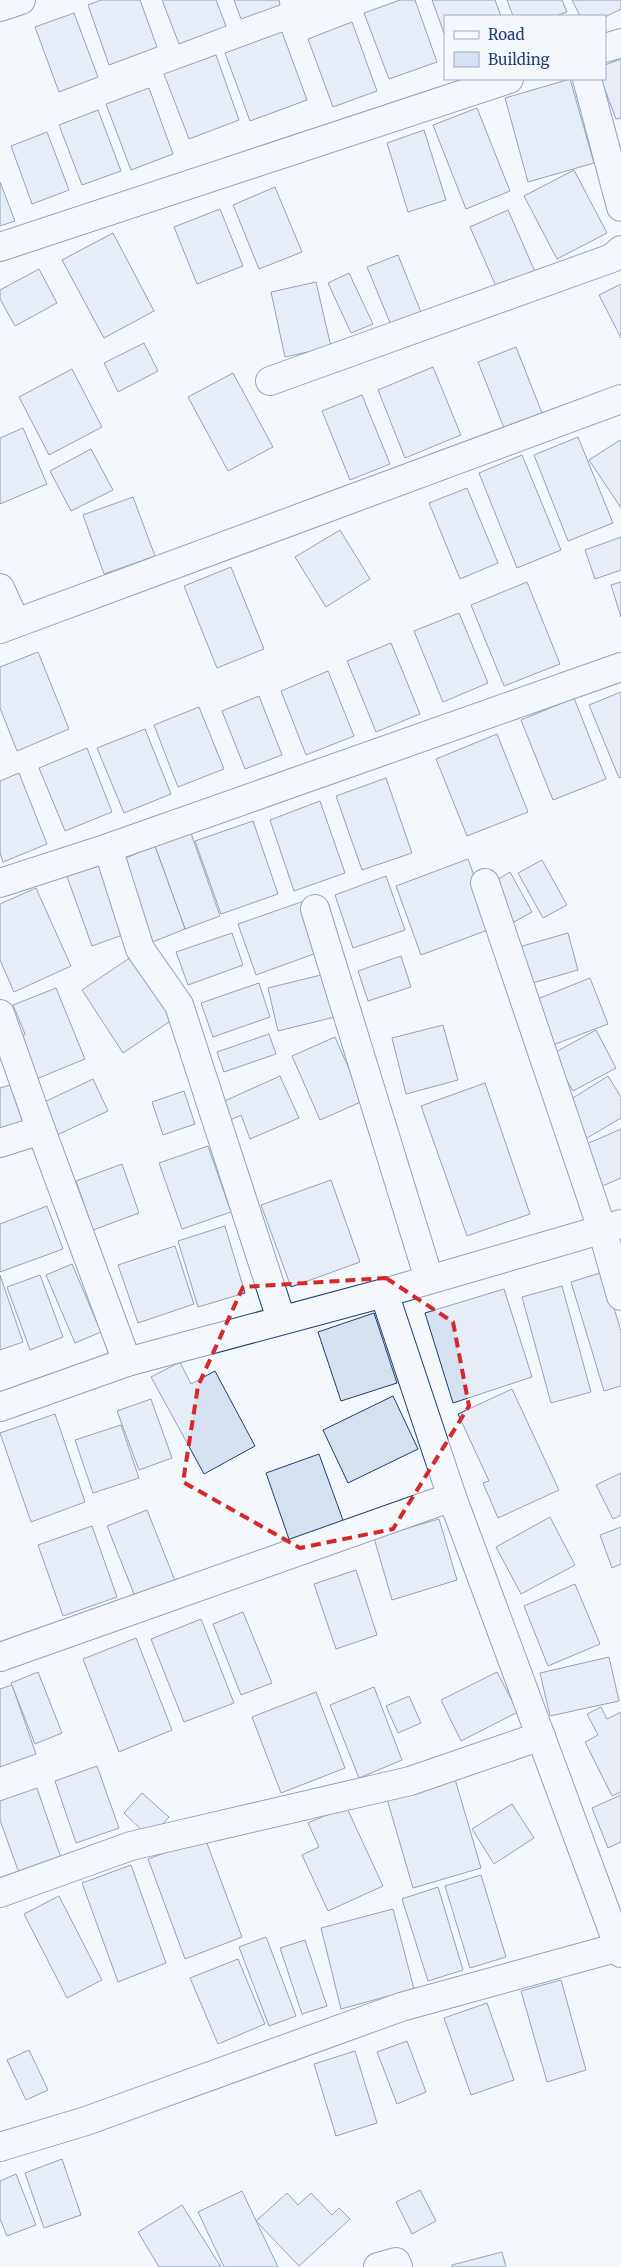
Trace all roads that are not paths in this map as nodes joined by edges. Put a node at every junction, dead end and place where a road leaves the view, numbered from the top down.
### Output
1 (21, 0) edge
2 (0, 7) edge
3 (621, 43) edge
4 (606, 48) edge
5 (506, 80) edge
6 (588, 80) edge
7 (621, 207) edge
8 (0, 247) edge
9 (621, 250) edge
10 (270, 381) dead end
11 (621, 400) edge
12 (0, 588) edge
13 (8, 626) edge
14 (621, 666) edge
15 (108, 848) junction
16 (0, 883) edge
17 (485, 883) dead end
18 (316, 908) dead end
19 (0, 1014) edge
20 (40, 1130) junction
21 (0, 1144) edge
22 (611, 1226) edge
23 (429, 1279) junction
24 (384, 1293) junction
25 (621, 1296) edge
26 (281, 1319) junction
27 (127, 1362) junction
28 (0, 1407) edge
29 (452, 1497) junction
30 (0, 1658) edge
31 (541, 1736) junction
32 (0, 1892) edge
33 (620, 1950) edge
34 (0, 2147) edge
35 (378, 2267) edge
36 (398, 2267) edge

1 - 2 street
3 - 4 street
5 - 8 street
6 - 7 street
9 - 10 street
11 - 13 street
12 - 13 street
14 - 15 street
15 - 16 street
15 - 26 street
17 - 22 street
18 - 23 street
19 - 20 street
20 - 21 street
20 - 27 street
22 - 23 street
22 - 25 street
23 - 24 street
24 - 26 street
24 - 29 street
26 - 27 street
27 - 28 street
29 - 30 street
29 - 31 street
31 - 32 street
31 - 33 street
33 - 34 street
35 - 36 street

